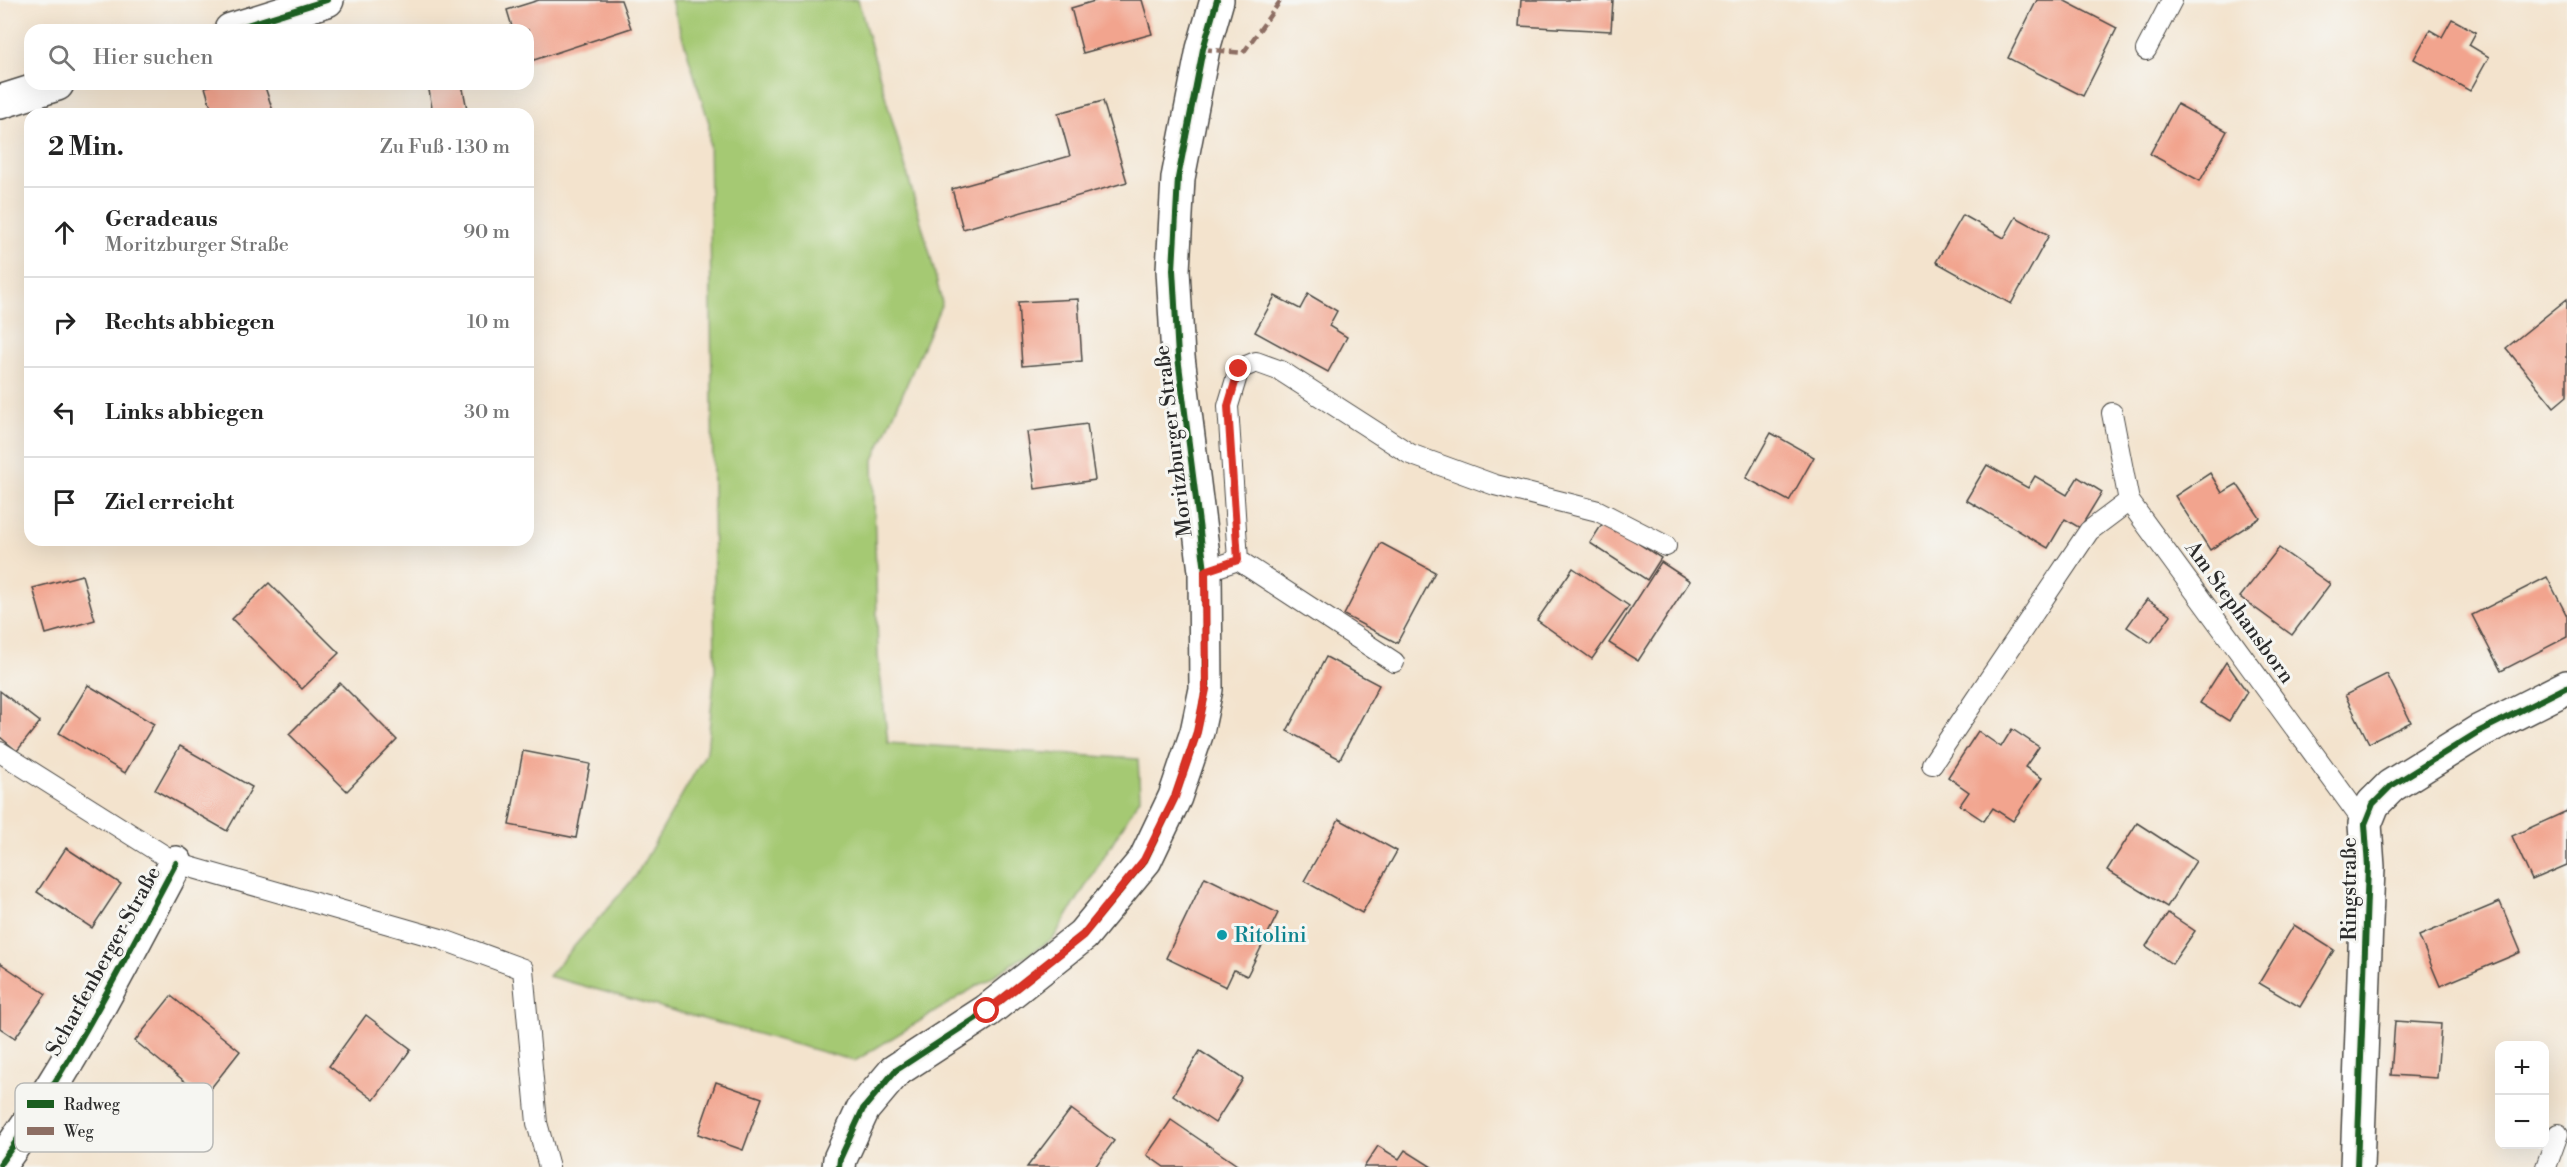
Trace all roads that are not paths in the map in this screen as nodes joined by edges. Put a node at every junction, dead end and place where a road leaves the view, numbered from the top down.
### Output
1 (327, 0) edge
2 (1217, 0) edge
3 (2172, 0) edge
4 (250, 24) edge
5 (2146, 50) dead end
6 (38, 90) edge
7 (0, 102) edge
8 (2112, 413) dead end
9 (2129, 501) junction
10 (1666, 546) dead end
11 (1238, 560) junction
12 (1205, 571) junction
13 (1394, 662) dead end
14 (2567, 687) edge
15 (0, 752) edge
16 (1932, 764) dead end
17 (2365, 824) junction
18 (176, 863) junction
19 (54, 1083) edge
20 (2558, 1134) dead end
21 (15, 1144) edge
22 (0, 1164) edge
23 (549, 1167) edge
24 (839, 1167) edge
25 (2357, 1167) edge
26 (2546, 1167) edge

1 - 4 street
2 - 12 street, Moritzburger Straße
3 - 5 lane
6 - 7 street
8 - 9 lane, Am Stephansborn
9 - 16 lane
9 - 17 lane, Am Stephansborn
10 - 11 lane
11 - 12 lane
11 - 13 lane
12 - 24 street, Moritzburger Straße
14 - 17 street, Ringstraße
15 - 18 lane, Scharfenberger Straße
17 - 25 street, Ringstraße
18 - 19 street, Scharfenberger Straße
18 - 23 lane, Scharfenberger Straße
20 - 26 lane
21 - 22 street, Scharfenberger Straße

